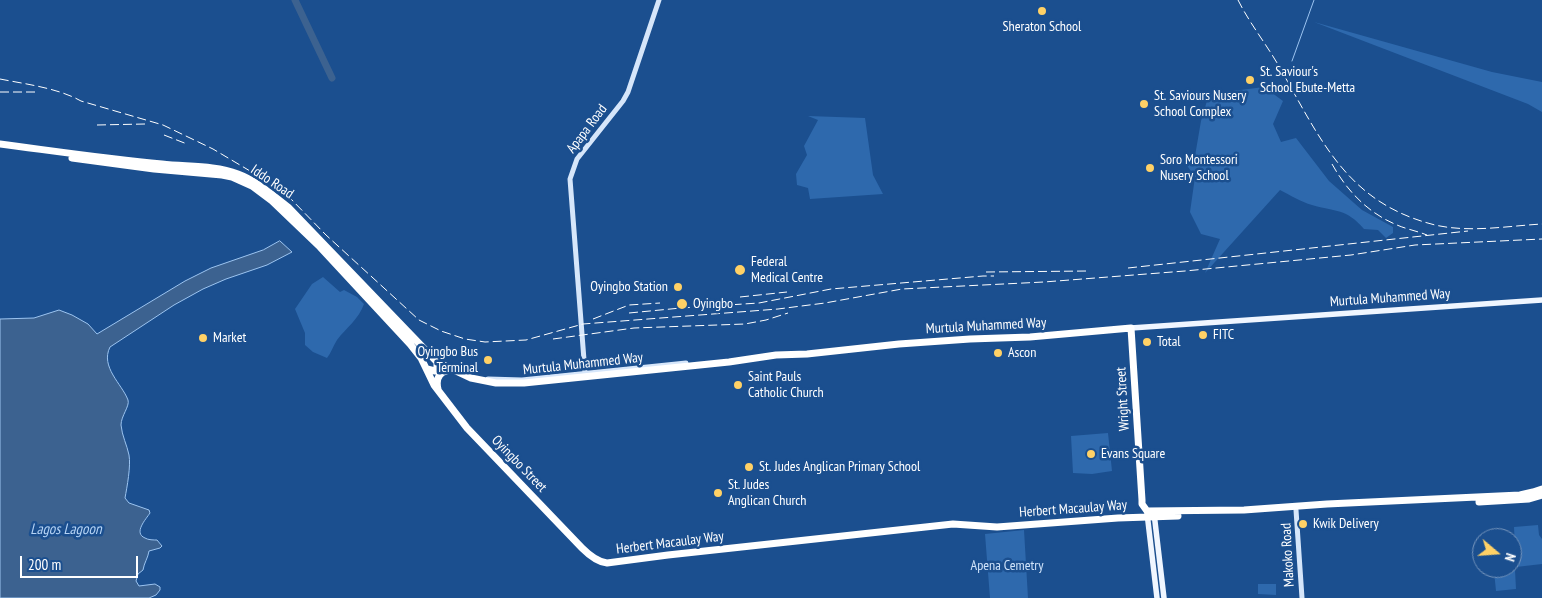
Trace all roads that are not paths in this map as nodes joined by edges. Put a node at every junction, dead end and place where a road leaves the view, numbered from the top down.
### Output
1 (660, 0) edge
2 (0, 144) edge
3 (0, 148) edge
4 (1542, 300) edge
5 (1131, 328) junction
6 (437, 362) junction
7 (729, 362) junction
8 (427, 369) junction
9 (453, 370) junction
10 (584, 373) junction
11 (440, 392) junction
12 (1542, 489) edge
13 (1542, 496) edge
14 (1296, 510) junction
15 (1151, 515) junction
16 (607, 563) joint
17 (1157, 598) edge
18 (1164, 598) edge
19 (1302, 598) edge

1 - 10 street, Apapa Road
2 - 6 highway, Iddo Road
3 - 8 highway, Iddo Road
4 - 5 main road, Murtula Muhammed Way
5 - 7 highway, Murtula Muhammed Way
5 - 15 highway, Wright Street
6 - 8 highway
6 - 9 highway, Murtula Muhammed Way
7 - 9 highway, Murtula Muhammed Way
7 - 10 street
8 - 11 highway, Oyingbo Street
9 - 10 street
9 - 11 highway
11 - 16 highway, Oyingbo Street
12 - 15 highway
13 - 14 highway, Herbert Macaulay Way
14 - 15 highway, Herbert Macaulay Way
14 - 19 street, Makoko Road
15 - 16 highway, Herbert Macaulay Way
15 - 17 main road
15 - 18 main road

